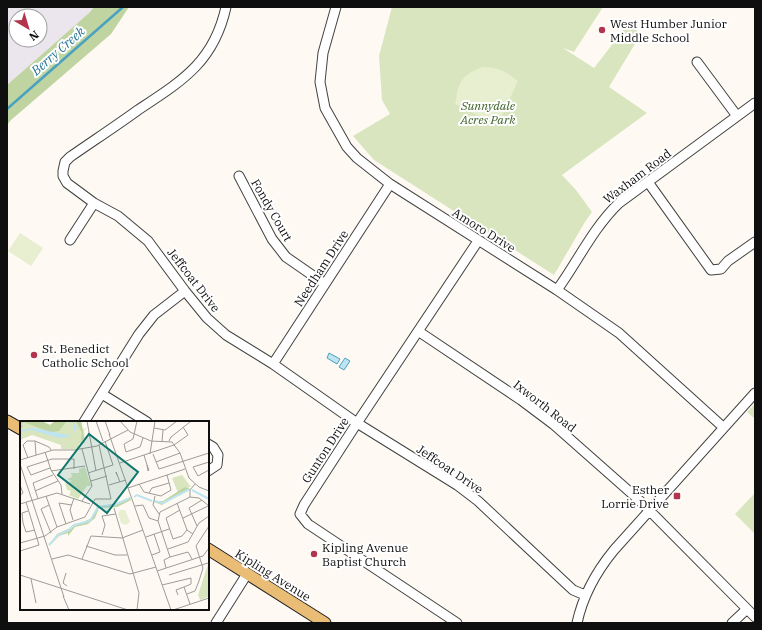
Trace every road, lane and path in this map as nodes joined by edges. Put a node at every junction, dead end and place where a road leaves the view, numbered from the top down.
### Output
1 (226, 7) edge
2 (336, 7) edge
3 (697, 62) dead end
4 (755, 103) edge
5 (737, 116) junction
6 (239, 176) dead end
7 (648, 182) junction
8 (390, 184) junction
9 (94, 203) junction
10 (70, 240) dead end
11 (478, 241) junction
12 (755, 242) edge
13 (325, 284) junction
14 (557, 290) junction
15 (185, 291) junction
16 (418, 331) junction
17 (272, 364) junction
18 (755, 392) edge
19 (102, 394) junction
20 (7, 421) edge
21 (85, 421) edge
22 (145, 421) edge
23 (357, 423) junction
24 (723, 427) junction
25 (20, 428) edge
26 (209, 445) edge
27 (209, 470) edge
28 (649, 511) junction
29 (209, 550) edge
30 (247, 574) junction
31 (585, 595) junction
32 (747, 609) junction
33 (755, 617) edge
34 (216, 623) edge
35 (325, 623) edge
36 (457, 623) edge
37 (577, 623) edge
38 (732, 623) edge

1 - 9 street, Jeffcoat Drive
2 - 8 street, Amoro Drive
3 - 5 street
4 - 5 street, Waxham Road
5 - 7 street, Waxham Road
6 - 13 street, Fondy Court
7 - 12 street
7 - 14 street, Waxham Road
8 - 11 street, Amoro Drive
8 - 13 street, Needham Drive
9 - 10 street
9 - 15 street, Jeffcoat Drive
11 - 14 street, Amoro Drive
11 - 16 street, Gunton Drive
13 - 17 street, Needham Drive
14 - 24 street, Amoro Drive
15 - 17 street, Jeffcoat Drive
15 - 19 street
16 - 23 street, Gunton Drive
16 - 28 street, Ixworth Road
17 - 23 street, Jeffcoat Drive
18 - 24 street
19 - 21 street
19 - 22 street
20 - 25 main road
23 - 31 street, Jeffcoat Drive
23 - 36 street, Gunton Drive
24 - 28 street
26 - 27 street
28 - 31 street
28 - 32 street
29 - 30 main road, Kipling Avenue
30 - 34 street
30 - 35 main road, Kipling Avenue
31 - 37 street
32 - 33 street
32 - 38 street

